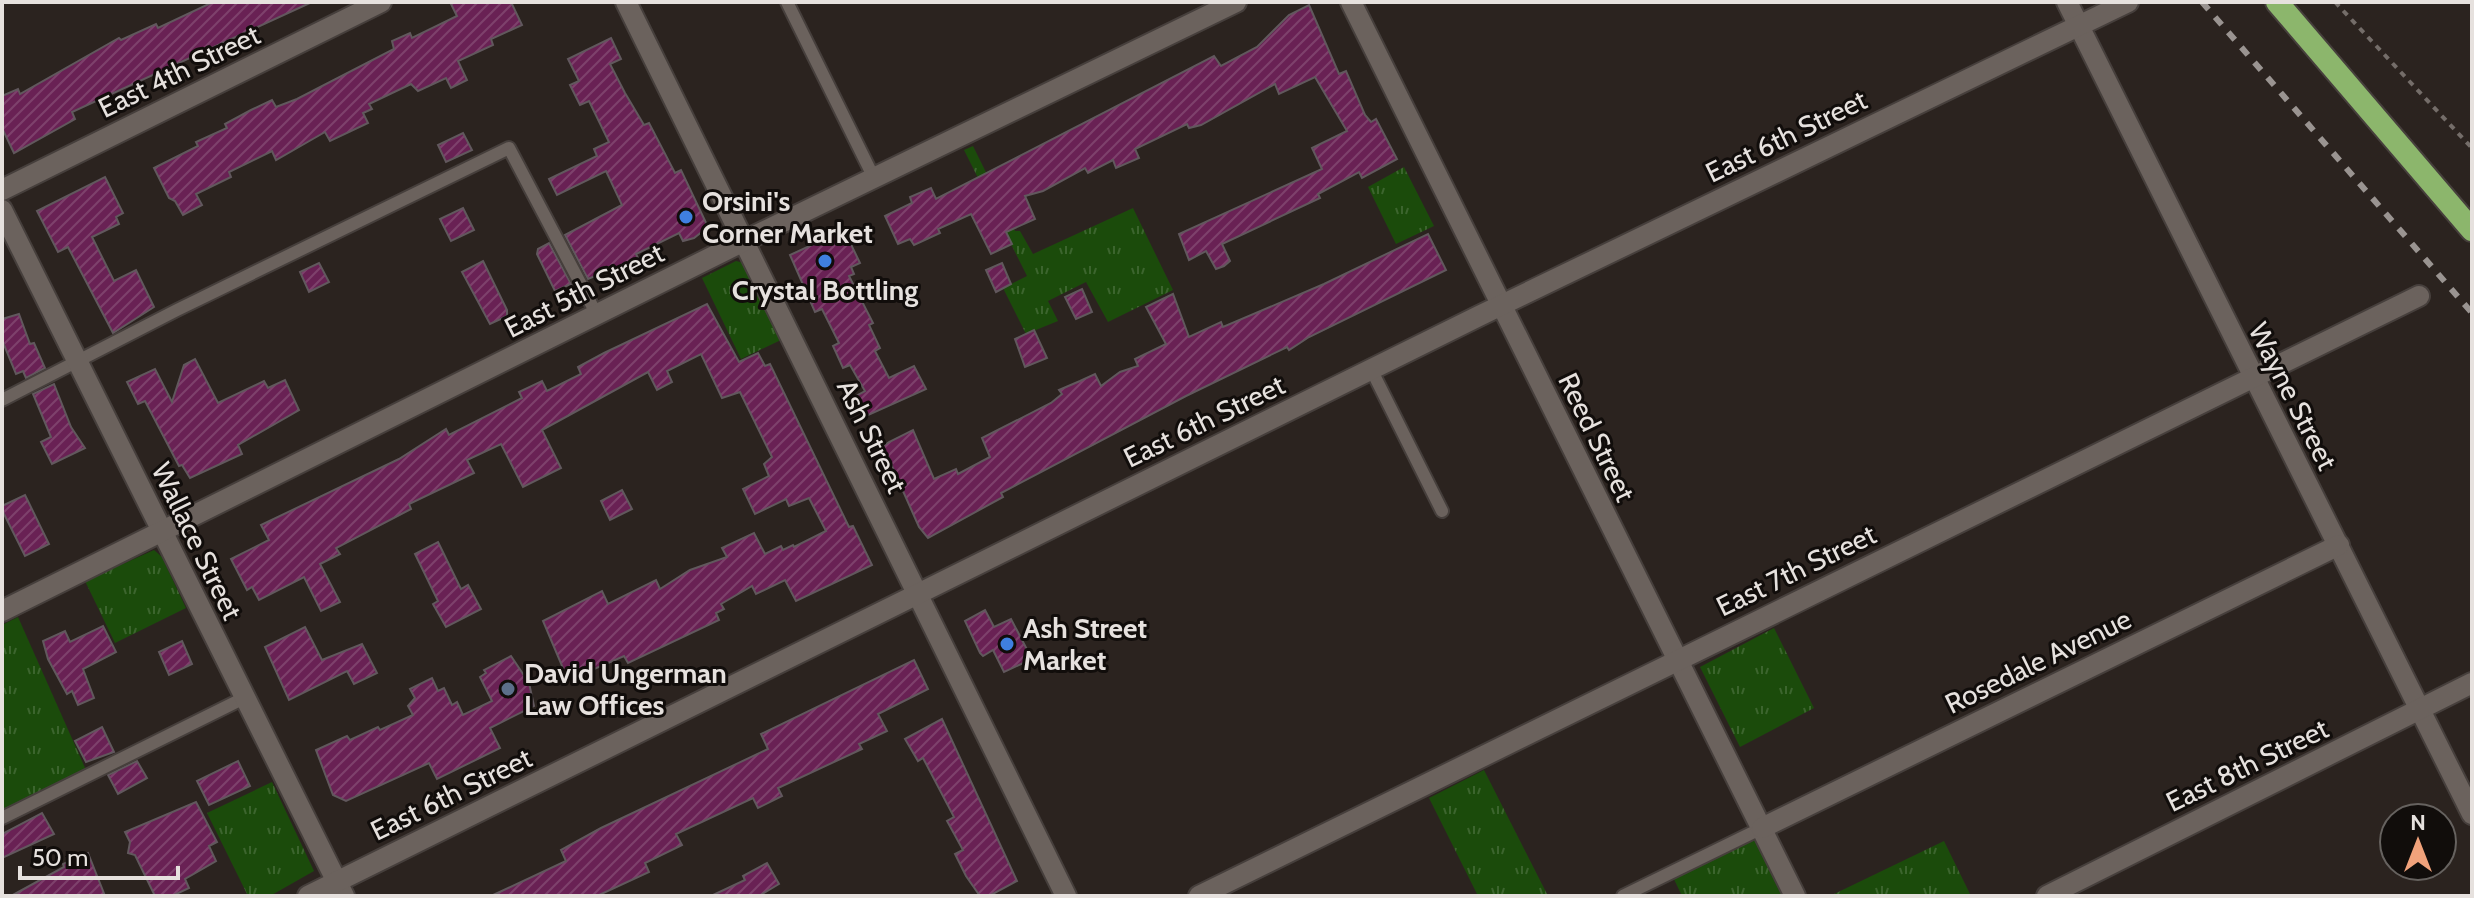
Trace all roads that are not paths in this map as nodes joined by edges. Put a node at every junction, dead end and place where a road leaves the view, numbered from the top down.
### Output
1 (381, 2) edge
2 (626, 2) edge
3 (1236, 2) edge
4 (1351, 2) edge
5 (2067, 2) edge
6 (2128, 2) edge
7 (2277, 2) edge
8 (790, 3) edge
9 (2078, 26) junction
10 (874, 178) junction
11 (2, 190) edge
12 (2, 210) edge
13 (2472, 230) edge
14 (744, 241) junction
15 (2419, 296) dead end
16 (1500, 306) junction
17 (597, 315) junction
18 (78, 364) junction
19 (1371, 369) junction
20 (2252, 379) junction
21 (2, 400) edge
22 (1442, 511) dead end
23 (161, 533) junction
24 (2339, 545) junction
25 (918, 594) junction
26 (2, 611) edge
27 (1676, 660) junction
28 (2472, 683) edge
29 (244, 698) junction
30 (2420, 709) junction
31 (2472, 814) edge
32 (2, 818) edge
33 (1762, 828) junction
34 (340, 889) edge
35 (308, 896) edge
36 (1066, 896) edge
37 (1199, 896) edge
38 (1623, 896) edge
39 (1795, 896) edge
40 (2047, 896) edge

1 - 11 street, East 4th Street
2 - 14 street, Ash Street
3 - 10 street, East 5th Street
4 - 16 street, Reed Street
5 - 9 street, Wayne Street
6 - 9 street, East 6th Street
7 - 13 highway
8 - 10 lane
9 - 16 street, East 6th Street
9 - 20 street, Wayne Street
10 - 14 street, East 5th Street
12 - 18 street, Wallace Street
14 - 17 street, East 5th Street
14 - 25 street, Ash Street
15 - 20 street, East 7th Street
16 - 19 street, East 6th Street
16 - 27 street, Reed Street
17 - 18 lane
17 - 23 street, East 5th Street
18 - 21 lane
18 - 23 street, Wallace Street
19 - 22 lane
19 - 25 street, East 6th Street
20 - 24 street, Wayne Street
20 - 27 street, East 7th Street
23 - 26 street, East 5th Street
23 - 29 street, Wallace Street
24 - 30 street, Wayne Street
24 - 33 street, Rosedale Avenue
25 - 34 street, East 6th Street
25 - 36 street, Ash Street
27 - 33 street, Reed Street
27 - 37 street, East 7th Street
28 - 30 street, East 8th Street
29 - 32 lane
29 - 34 street, Wallace Street
30 - 31 street, Wayne Street
30 - 40 street, East 8th Street
33 - 38 lane
33 - 39 street, Reed Street
34 - 35 street, East 6th Street

